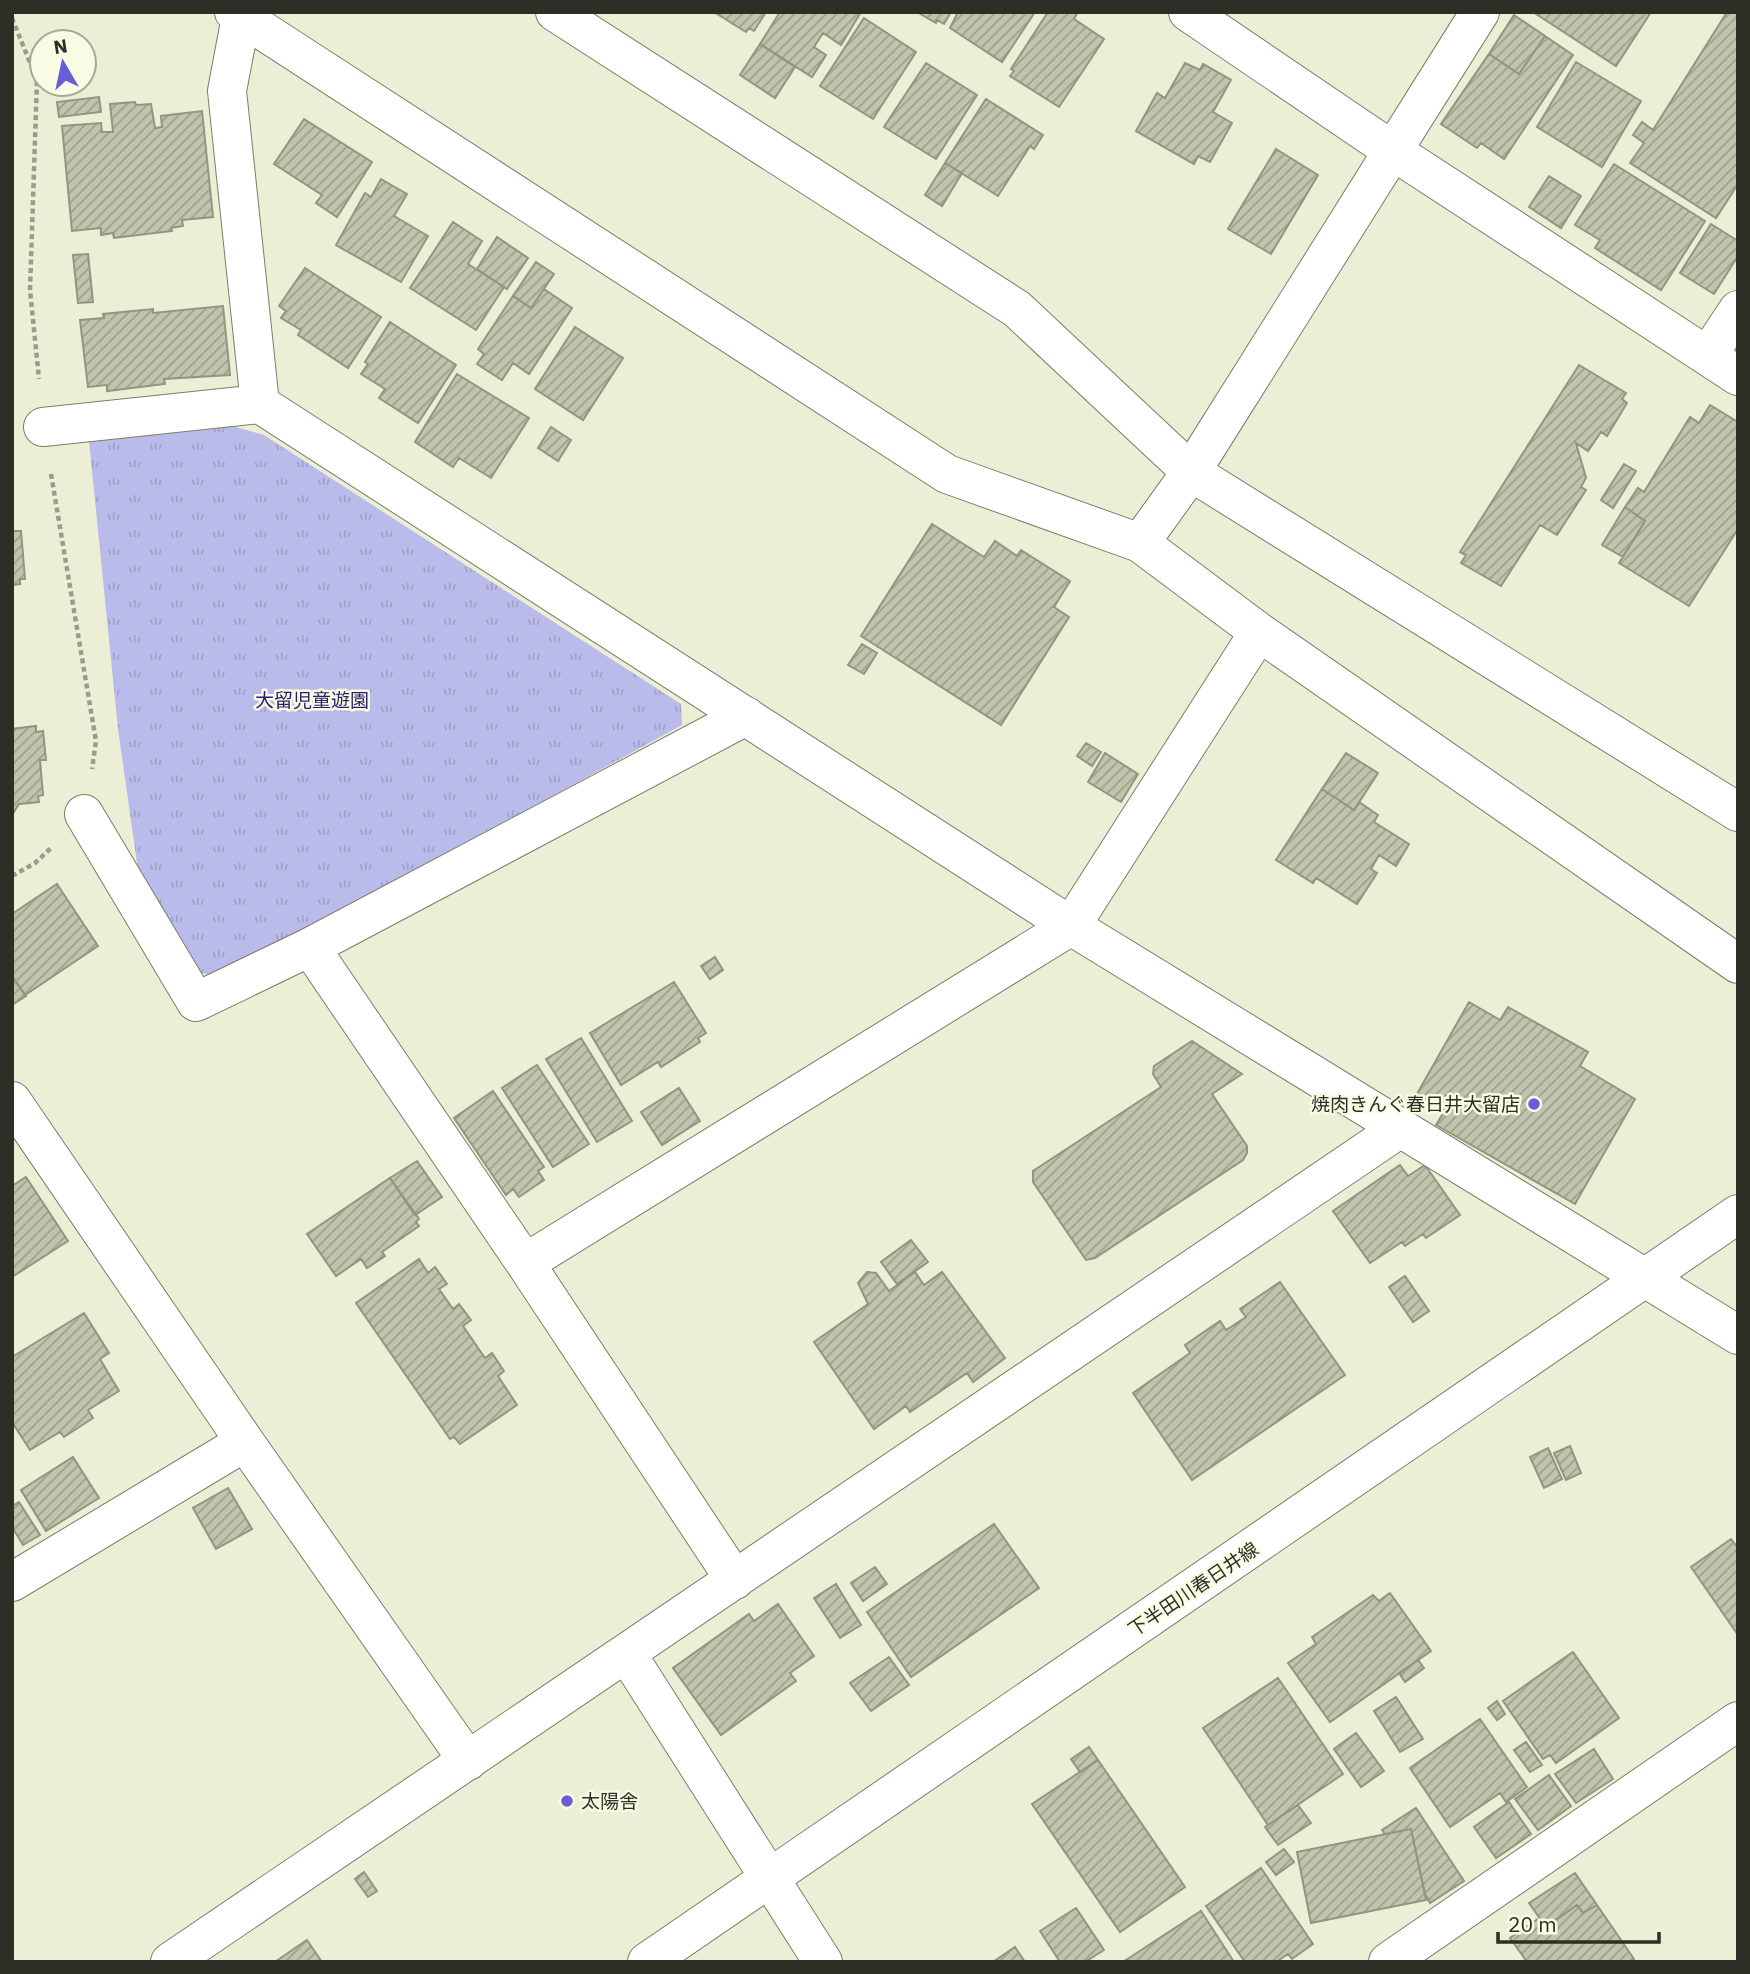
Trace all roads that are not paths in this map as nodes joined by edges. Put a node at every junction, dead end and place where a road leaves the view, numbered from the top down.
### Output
1 (555, 12) edge
2 (1188, 12) edge
3 (1480, 12) edge
4 (237, 15) edge
5 (1393, 151) junction
6 (1738, 310) edge
7 (1723, 365) edge
8 (260, 404) junction
9 (43, 427) dead end
10 (1191, 472) junction
11 (1140, 544) junction
12 (1259, 632) junction
13 (746, 716) junction
14 (1738, 813) edge
15 (84, 814) dead end
16 (1070, 926) junction
17 (310, 947) junction
18 (1738, 964) edge
19 (14, 1108) edge
20 (1399, 1129) junction
21 (1738, 1214) edge
22 (525, 1263) junction
23 (1649, 1278) junction
24 (1738, 1335) edge
25 (245, 1442) junction
26 (735, 1580) junction
27 (12, 1582) edge
28 (626, 1654) junction
29 (1738, 1721) edge
30 (468, 1761) junction
31 (769, 1878) junction
32 (170, 1962) edge
33 (647, 1962) edge
34 (823, 1962) edge
35 (1388, 1962) edge

1 - 10 street
2 - 5 street
3 - 5 street
4 - 8 street
4 - 11 street
5 - 7 street
5 - 10 street
6 - 7 street
8 - 9 street
8 - 13 street
10 - 11 street
10 - 14 street
11 - 12 street
12 - 16 street
12 - 18 street
13 - 16 street
13 - 17 street
15 - 17 street
16 - 20 street
16 - 22 street
17 - 22 street
19 - 25 street
20 - 23 street
20 - 26 street
21 - 23 street, 下半田川春日井線
22 - 26 street
23 - 24 street
23 - 31 street, 下半田川春日井線
25 - 27 street
25 - 30 street
26 - 28 street
28 - 30 street
28 - 31 street
29 - 35 street
30 - 32 street
31 - 33 street, 下半田川春日井線
31 - 34 street

